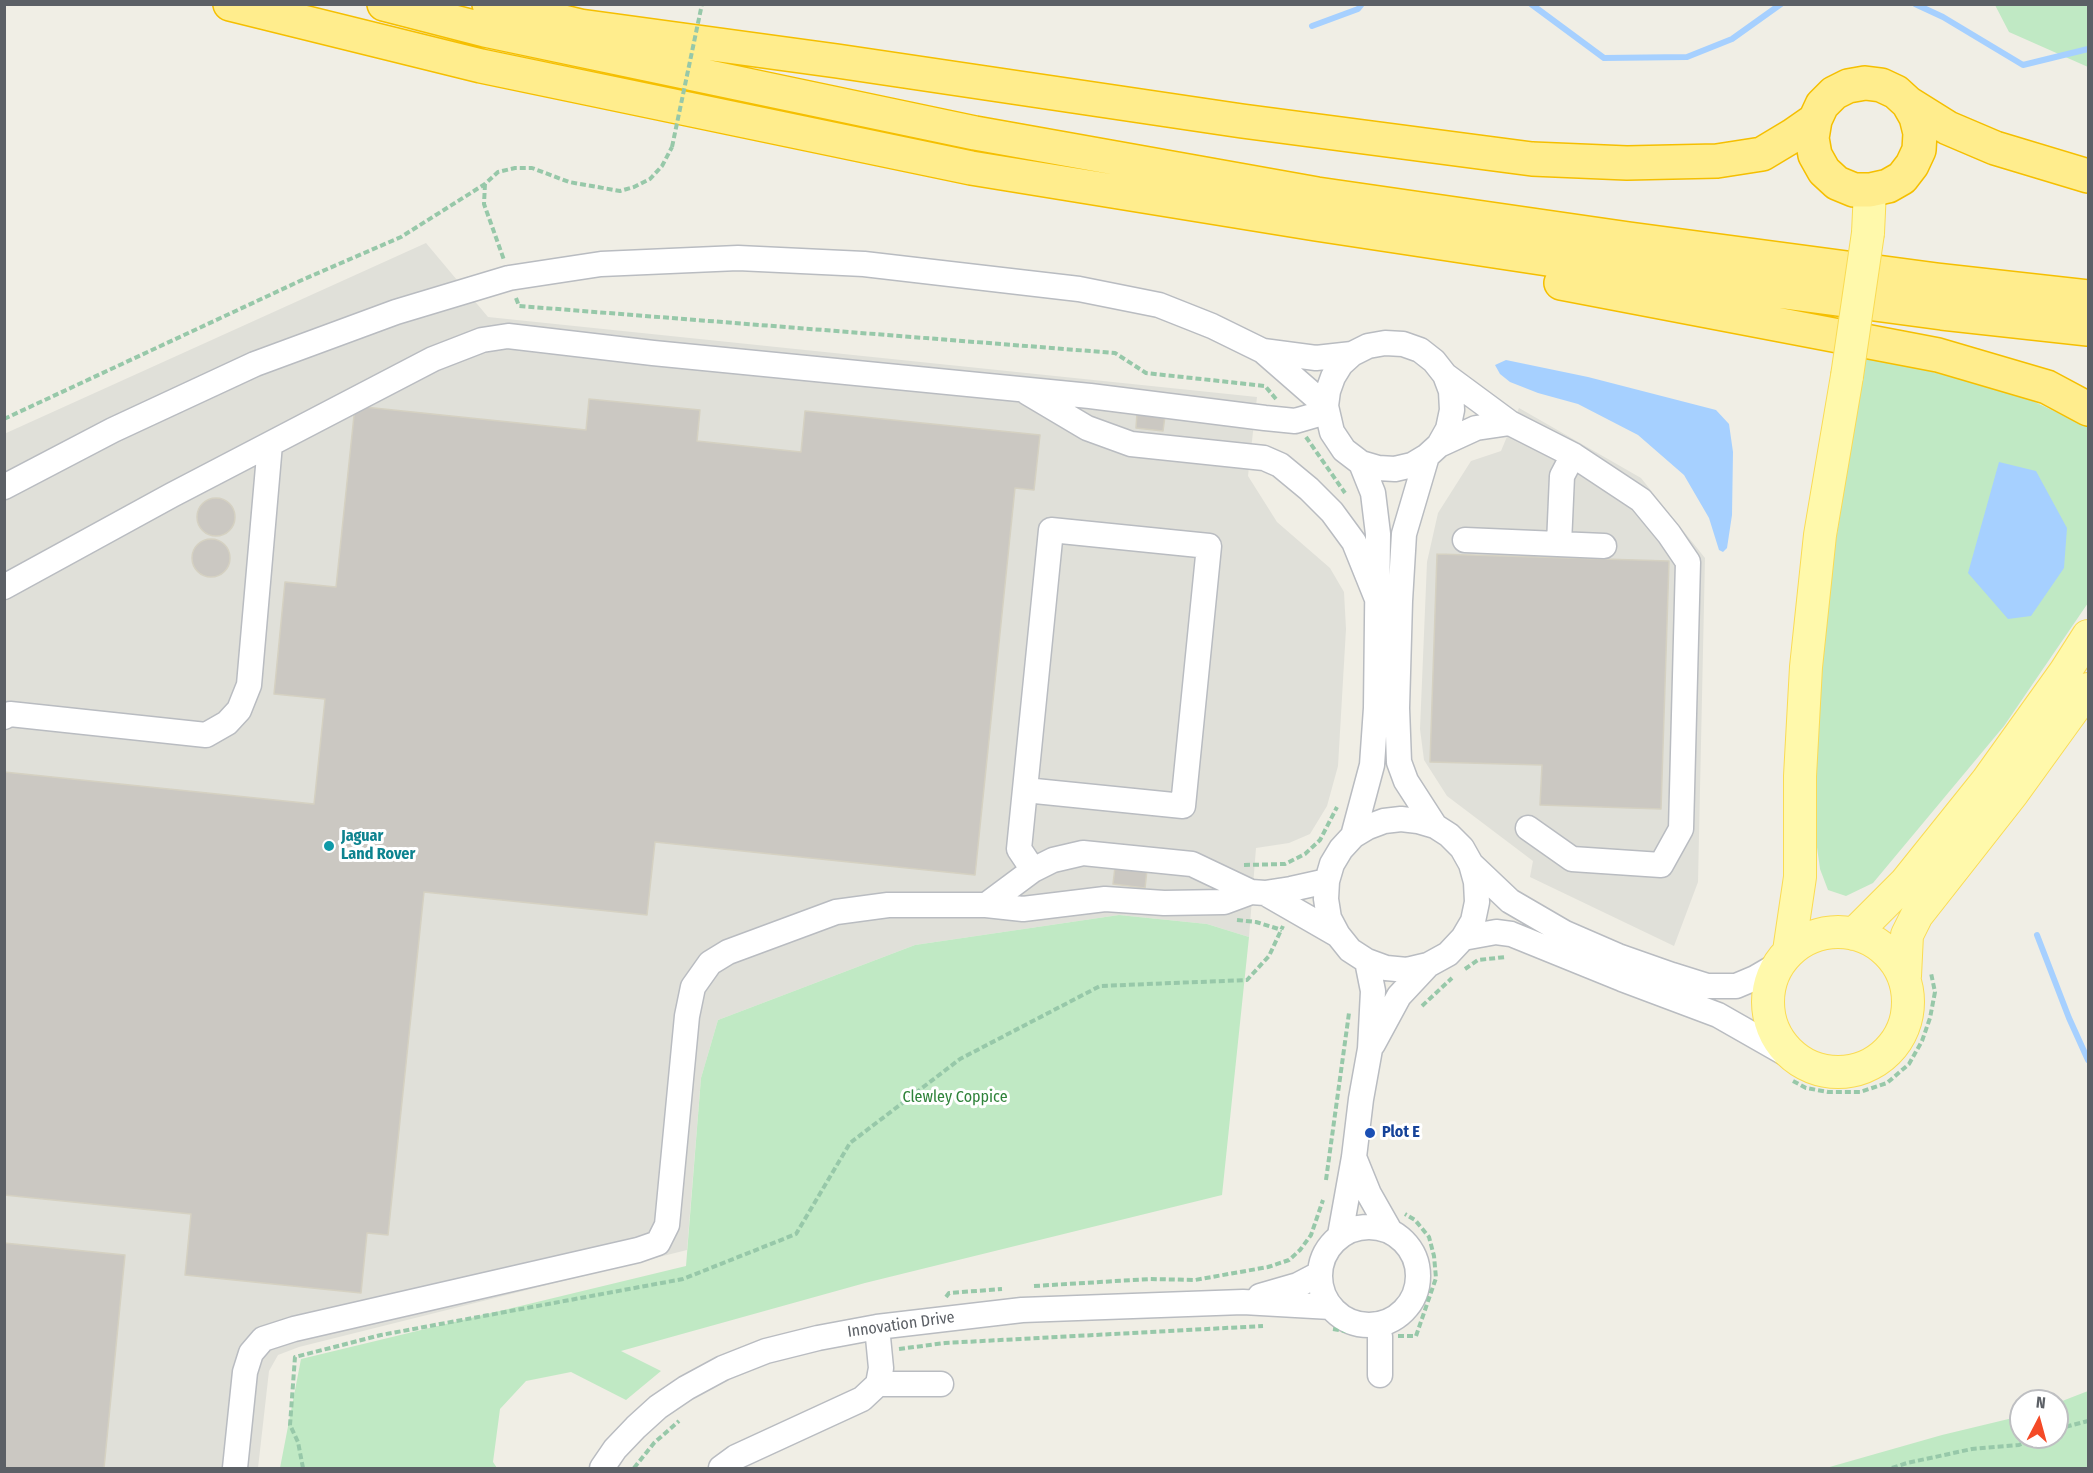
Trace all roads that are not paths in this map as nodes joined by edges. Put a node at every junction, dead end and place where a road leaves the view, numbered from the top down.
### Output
1 (230, 4) edge
2 (384, 4) edge
3 (489, 4) edge
4 (1908, 103) junction
5 (1815, 120) junction
6 (2088, 176) edge
7 (1870, 190) junction
8 (1316, 224) junction
9 (2088, 297) edge
10 (2088, 329) edge
11 (1263, 351) junction
12 (1352, 354) junction
13 (1444, 375) junction
14 (1021, 389) junction
15 (1326, 409) junction
16 (2088, 409) edge
17 (1510, 423) junction
18 (270, 444) junction
19 (1433, 451) junction
20 (1573, 455) junction
21 (1361, 463) junction
22 (4, 487) edge
23 (1465, 540) dead end
24 (1559, 544) junction
25 (1604, 546) dead end
26 (4, 587) edge
27 (1377, 599) junction
28 (2088, 636) edge
29 (2088, 689) edge
30 (4, 717) edge
31 (1025, 790) junction
32 (1435, 826) junction
33 (1528, 828) dead end
34 (1353, 836) junction
35 (1471, 864) junction
36 (1033, 870) junction
37 (1800, 878) junction
38 (1327, 881) junction
39 (1258, 892) junction
40 (986, 905) junction
41 (1287, 909) junction
42 (1847, 933) junction
43 (1338, 935) junction
44 (1463, 938) junction
45 (1784, 957) junction
46 (1367, 962) junction
47 (1428, 965) junction
48 (1905, 976) junction
49 (1370, 1049) junction
50 (1797, 1060) junction
51 (1354, 1157) junction
52 (1390, 1231) junction
53 (1340, 1235) junction
54 (1319, 1274) junction
55 (1243, 1302) junction
56 (1330, 1307) junction
57 (1378, 1324) junction
58 (877, 1327) junction
59 (1380, 1375) dead end
60 (878, 1384) junction
61 (941, 1384) dead end
62 (235, 1468) edge
63 (602, 1468) edge
64 (721, 1468) edge

1 - 8 highway
2 - 9 highway
3 - 5 highway
4 - 5 highway
4 - 6 highway
4 - 7 highway
5 - 7 highway
7 - 37 main road, bridge
8 - 10 highway
8 - 16 highway
11 - 12 street
11 - 15 street
11 - 22 street
12 - 13 street
12 - 15 street
13 - 17 street
13 - 19 street
14 - 15 street
14 - 18 street
14 - 27 street
15 - 21 street
17 - 19 street
17 - 20 street
18 - 26 street
18 - 30 street
19 - 21 street
19 - 32 street
20 - 24 street
20 - 33 street
21 - 27 street
23 - 24 street
24 - 25 street
27 - 34 street
28 - 42 main road
29 - 48 main road
31 - 31 street
31 - 36 street
32 - 34 street
32 - 35 street
34 - 38 street
35 - 44 street
35 - 45 street
36 - 39 street
36 - 40 street
37 - 42 main road
37 - 45 main road
38 - 41 street
38 - 43 street
39 - 40 street
39 - 41 street
40 - 62 street
41 - 43 street
42 - 45 main road
42 - 48 main road
43 - 46 street
44 - 47 street
44 - 50 street
45 - 50 main road
46 - 47 street
46 - 49 street
47 - 49 street
48 - 50 main road
49 - 51 street
51 - 52 street
51 - 53 street
52 - 53 street
52 - 57 street
53 - 54 street
54 - 55 street, Innovation Drive
54 - 56 street
55 - 56 street, Innovation Drive
55 - 58 street, Innovation Drive
56 - 57 street
57 - 59 street
58 - 60 street
58 - 63 street, Innovation Drive
60 - 61 street
60 - 64 street

